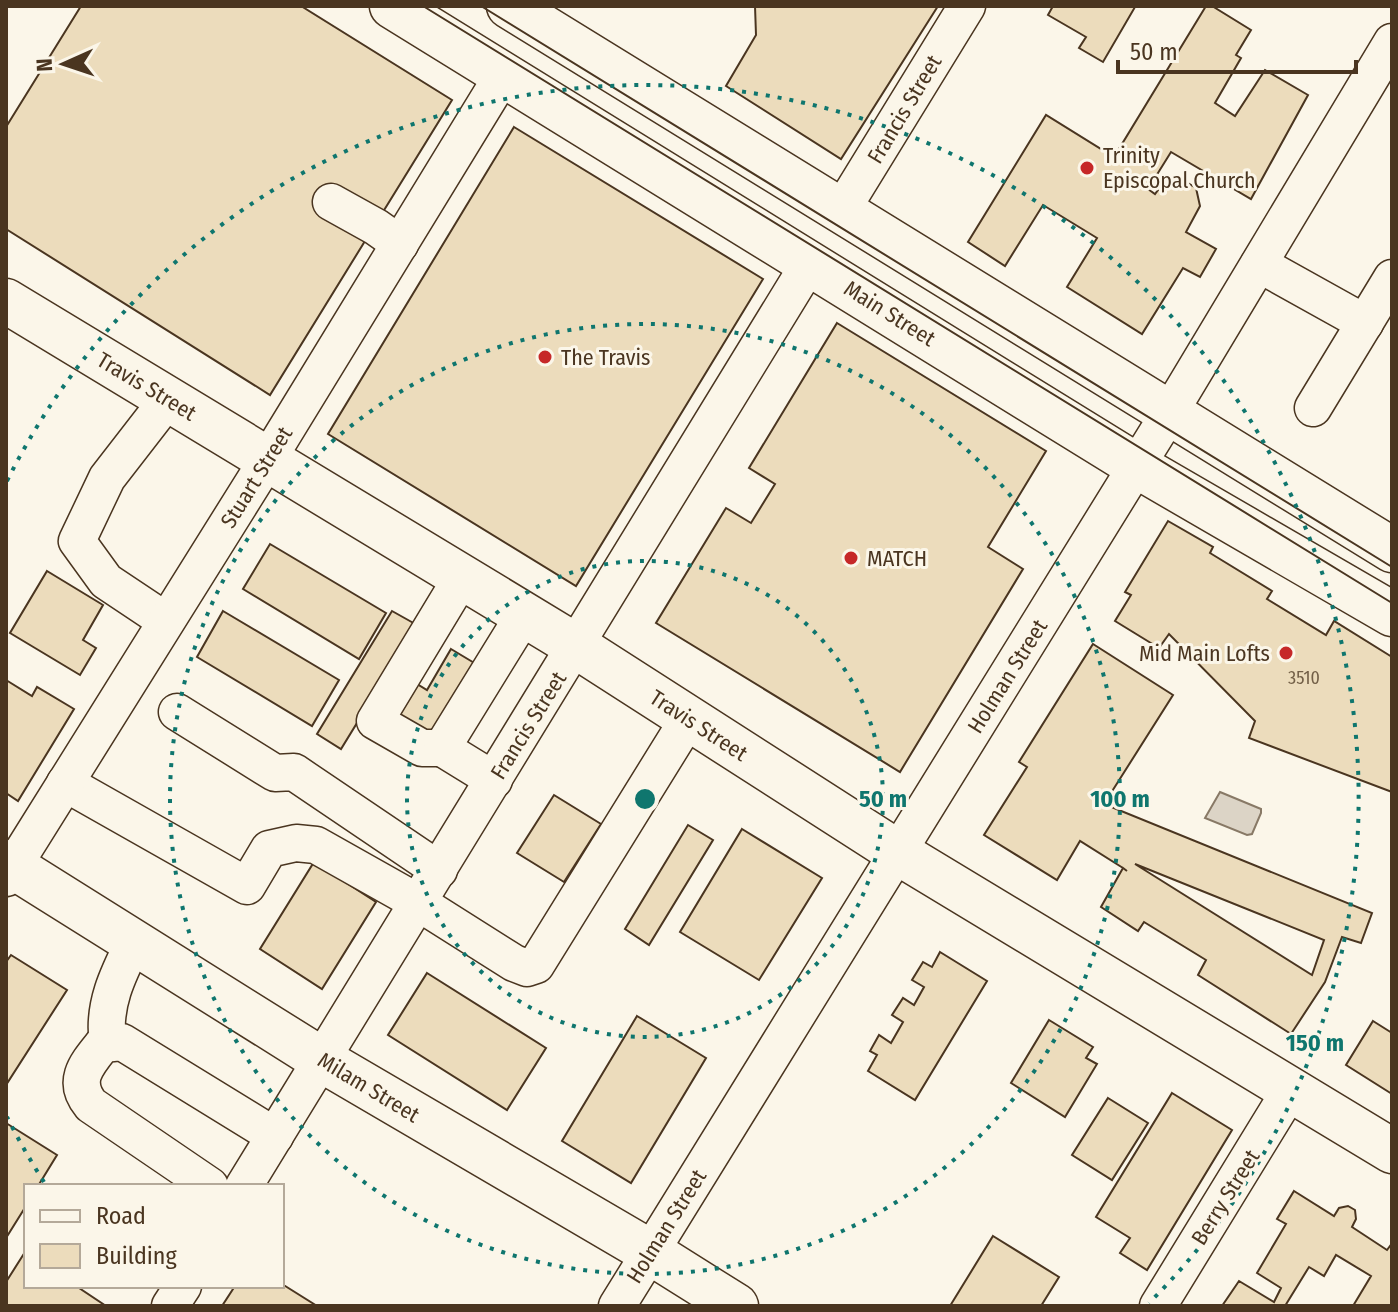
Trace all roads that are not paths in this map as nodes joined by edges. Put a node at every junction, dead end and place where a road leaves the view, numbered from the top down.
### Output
1 (392, 6) edge
2 (967, 6) edge
3 (530, 11) edge
4 (1392, 42) edge
5 (503, 75) junction
6 (331, 202) dead end
7 (841, 211) junction
8 (400, 244) junction
9 (809, 264) junction
10 (1259, 264) junction
11 (1392, 278) edge
12 (6, 301) edge
13 (1365, 323) junction
14 (169, 398) junction
15 (1313, 408) dead end
16 (1169, 413) junction
17 (268, 459) junction
18 (1137, 466) junction
19 (1392, 550) edge
20 (462, 577) junction
21 (1392, 614) edge
22 (524, 615) junction
23 (166, 621) junction
24 (576, 646) junction
25 (177, 712) dead end
26 (689, 718) junction
27 (442, 748) junction
28 (494, 780) junction
29 (65, 783) junction
30 (897, 852) junction
31 (8, 869) edge
32 (439, 870) junction
33 (419, 903) junction
34 (134, 942) junction
35 (108, 1043) junction
36 (322, 1060) junction
37 (1291, 1089) junction
38 (275, 1136) junction
39 (1392, 1151) edge
40 (207, 1184) edge
41 (245, 1184) edge
42 (650, 1252) junction
43 (182, 1288) edge
44 (170, 1306) edge
45 (617, 1306) edge
46 (736, 1306) edge
47 (1158, 1306) edge

1 - 5 main road, Main Street
2 - 7 street, Francis Street
3 - 7 main road
4 - 10 street, Holman Street
5 - 8 street, Stuart Street
5 - 9 main road, Main Street
6 - 8 street
7 - 16 main road
8 - 17 street, Stuart Street
9 - 18 main road, Main Street
9 - 24 street, Francis Street
10 - 13 street
10 - 16 street, Holman Street
11 - 13 street
12 - 14 main road, Travis Street
13 - 15 street
14 - 17 main road, Travis Street
14 - 23 street
16 - 18 street, Holman Street
16 - 19 main road
17 - 20 main road, Travis Street
17 - 23 street, Stuart Street
18 - 21 main road, Main Street
18 - 30 street, Holman Street
20 - 22 main road, Travis Street
20 - 27 street
22 - 24 main road, Travis Street
22 - 27 street
23 - 29 street, Stuart Street
24 - 26 main road, Travis Street
24 - 28 street, Francis Street
25 - 32 street
26 - 30 main road, Travis Street
26 - 33 street
27 - 28 street
28 - 32 street, Francis Street
29 - 31 street, Stuart Street
29 - 33 street
30 - 37 main road, Travis Street
30 - 42 street, Holman Street
31 - 34 main road, Milam Street
32 - 33 street, Francis Street
33 - 36 street, Francis Street
34 - 35 street
34 - 36 main road, Milam Street
35 - 38 street
35 - 40 street
36 - 38 street, Francis Street
36 - 42 main road, Milam Street
37 - 39 main road, Travis Street
37 - 47 street, Berry Street
38 - 41 street, Francis Street
42 - 45 street, Holman Street
42 - 46 main road, Milam Street
43 - 44 street

